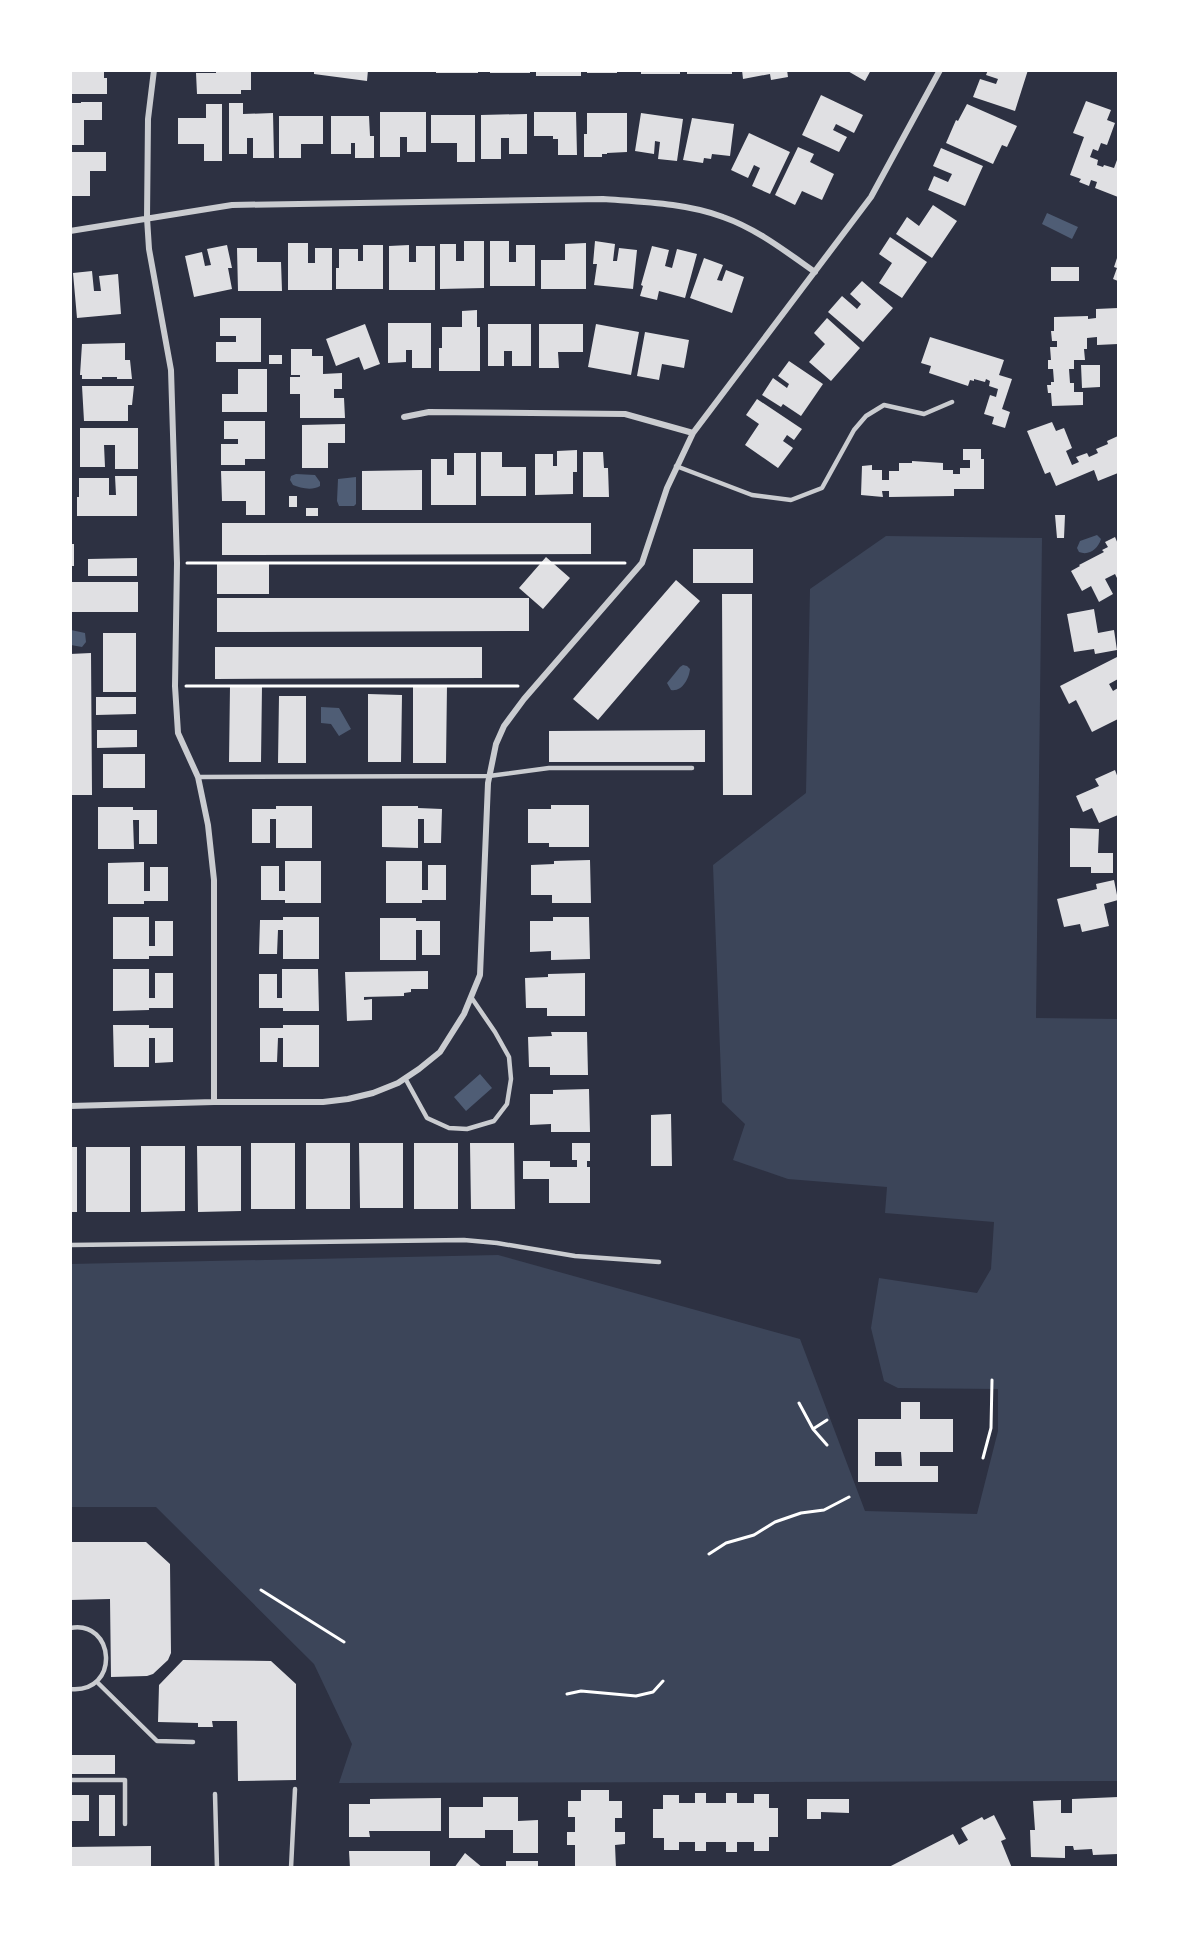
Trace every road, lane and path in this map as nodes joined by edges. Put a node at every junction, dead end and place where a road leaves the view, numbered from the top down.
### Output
1 (154, 70) edge
2 (940, 70) edge
3 (147, 218) junction
4 (70, 231) edge
5 (815, 272) junction
6 (952, 402) dead end
7 (404, 417) dead end
8 (693, 433) junction
9 (676, 466) junction
10 (642, 562) junction
11 (177, 563) junction
12 (176, 686) junction
13 (535, 687) junction
14 (692, 768) dead end
15 (489, 776) junction
16 (198, 777) junction
17 (471, 998) junction
18 (405, 1078) junction
19 (214, 1102) junction
20 (70, 1106) edge
21 (70, 1245) edge
22 (659, 1262) dead end
23 (992, 1380) dead end
24 (799, 1403) dead end
25 (826, 1420) dead end
26 (813, 1429) junction
27 (827, 1445) dead end
28 (983, 1458) dead end
29 (849, 1497) dead end
30 (710, 1554) dead end
31 (261, 1590) dead end
32 (70, 1628) edge
33 (344, 1642) dead end
34 (663, 1681) dead end
35 (97, 1682) junction
36 (70, 1689) edge
37 (567, 1694) dead end
38 (193, 1742) dead end
39 (70, 1780) edge
40 (295, 1788) dead end
41 (215, 1794) dead end
42 (125, 1824) dead end
43 (217, 1868) edge
44 (291, 1868) edge

1 - 3 street
2 - 5 street
3 - 4 street
3 - 5 street
3 - 11 street
5 - 8 street
6 - 9 lane
7 - 8 street
8 - 9 street
9 - 10 street
10 - 11 path
10 - 13 street
11 - 12 street
12 - 13 path
12 - 16 street
13 - 15 street
14 - 15 lane
15 - 16 lane
15 - 17 street
16 - 19 street
17 - 18 street
17 - 18 lane
18 - 19 street
19 - 20 street
21 - 22 lane
23 - 28 path
24 - 26 path
25 - 26 path
26 - 27 path
29 - 30 path
31 - 33 path
32 - 35 lane
34 - 37 path
35 - 36 lane
35 - 38 lane
39 - 42 lane
40 - 44 lane
41 - 43 lane

